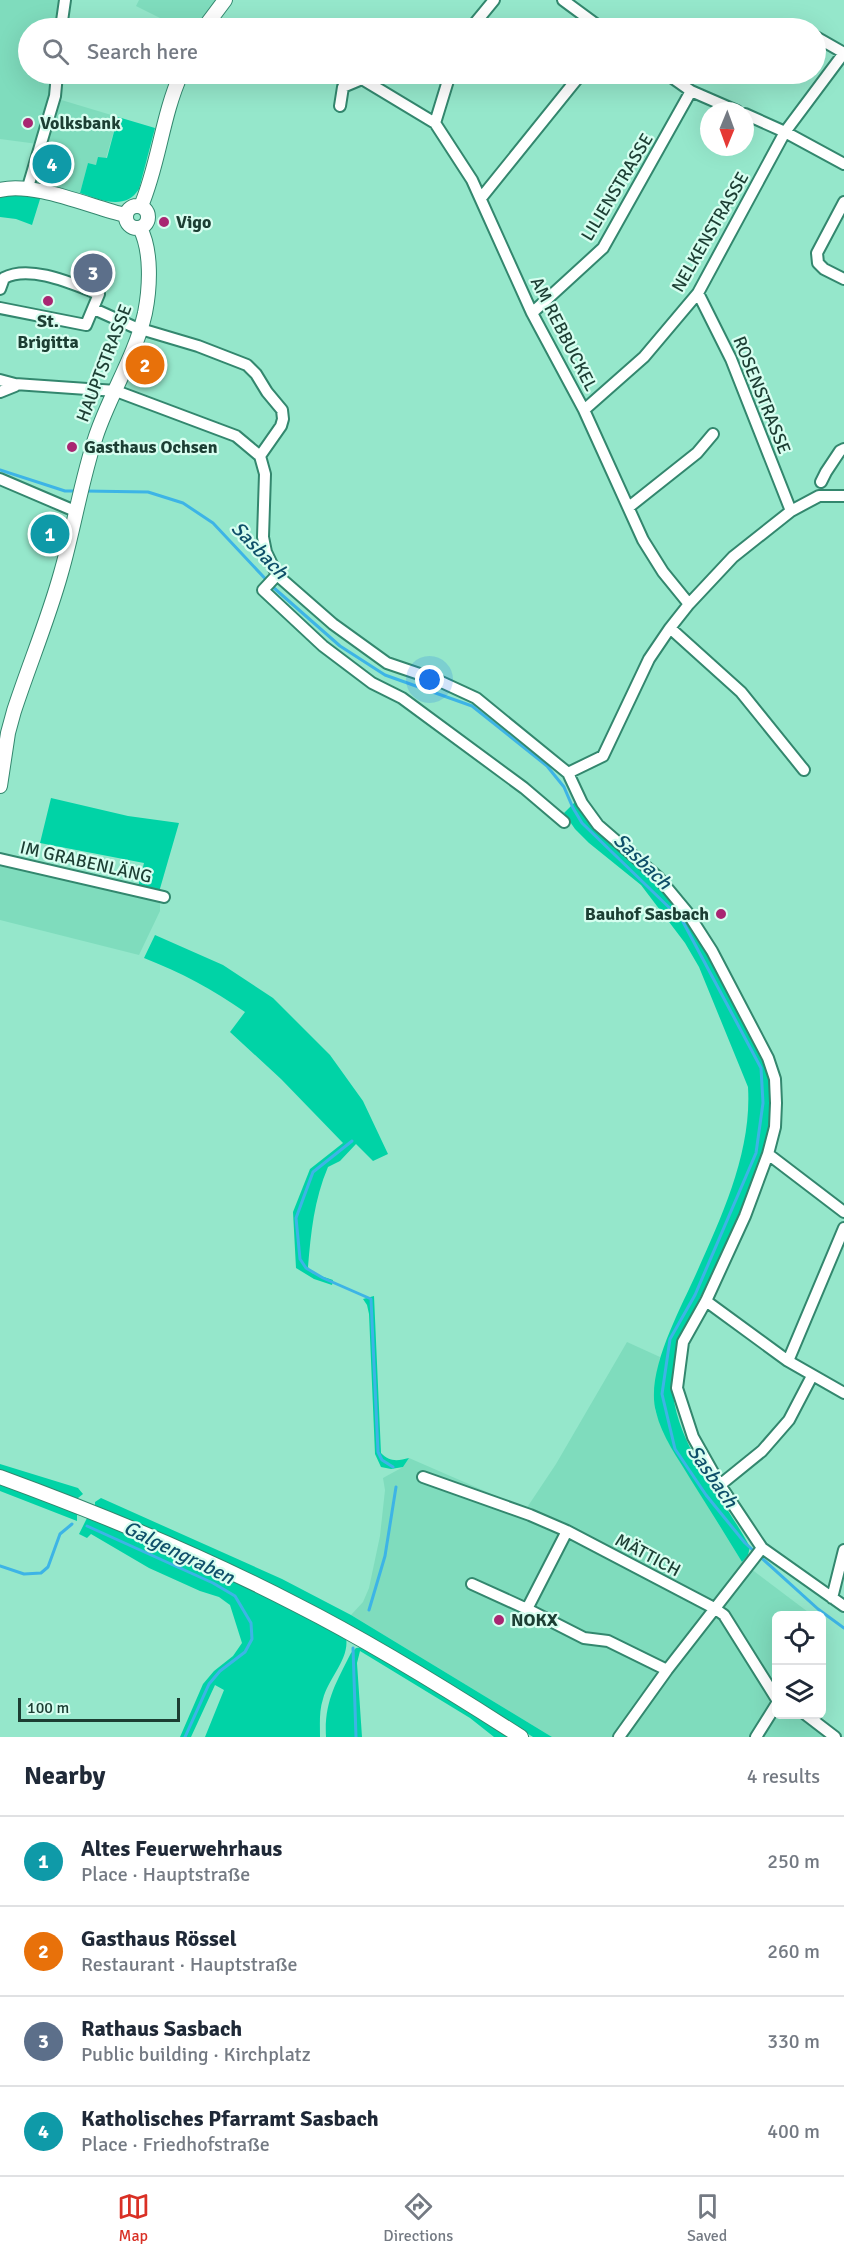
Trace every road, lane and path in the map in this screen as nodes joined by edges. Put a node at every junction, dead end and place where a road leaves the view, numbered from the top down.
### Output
1 (65, 0) edge
2 (225, 0) edge
3 (494, 0) edge
4 (563, 0) edge
5 (579, 5) edge
6 (62, 18) edge
7 (212, 18) edge
8 (479, 18) edge
9 (591, 18) edge
10 (826, 43) edge
11 (844, 53) edge
12 (826, 77) edge
13 (56, 84) edge
14 (178, 84) edge
15 (350, 84) edge
16 (370, 84) edge
17 (447, 84) edge
18 (573, 84) edge
19 (681, 84) edge
20 (821, 84) edge
21 (691, 91) junction
22 (716, 102) edge
23 (340, 106) dead end
24 (754, 118) edge
25 (435, 123) junction
26 (785, 132) junction
27 (844, 164) edge
28 (28, 187) junction
29 (0, 190) edge
30 (481, 198) junction
31 (844, 202) edge
32 (141, 206) junction
33 (125, 215) junction
34 (140, 228) junction
35 (844, 279) edge
36 (0, 290) edge
37 (698, 293) junction
38 (0, 308) edge
39 (94, 309) junction
40 (532, 313) junction
41 (140, 328) junction
42 (0, 380) edge
43 (15, 384) junction
44 (116, 390) junction
45 (0, 392) edge
46 (584, 410) junction
47 (713, 434) dead end
48 (844, 449) edge
49 (260, 456) junction
50 (0, 479) edge
51 (821, 482) dead end
52 (844, 495) edge
53 (77, 506) junction
54 (630, 507) junction
55 (791, 511) junction
56 (275, 577) junction
57 (689, 604) junction
58 (670, 628) junction
59 (804, 770) dead end
60 (568, 773) junction
61 (0, 786) edge
62 (564, 822) dead end
63 (0, 859) edge
64 (164, 897) dead end
65 (768, 1154) junction
66 (844, 1212) edge
67 (844, 1228) edge
68 (706, 1301) junction
69 (788, 1361) junction
70 (812, 1376) junction
71 (844, 1393) edge
72 (0, 1477) edge
73 (423, 1477) dead end
74 (720, 1485) junction
75 (567, 1531) junction
76 (761, 1550) junction
77 (844, 1550) edge
78 (472, 1584) dead end
79 (832, 1598) junction
80 (844, 1605) edge
81 (714, 1608) junction
82 (527, 1609) junction
83 (667, 1670) junction
84 (772, 1690) edge
85 (772, 1713) edge
86 (812, 1719) edge
87 (521, 1737) edge
88 (619, 1737) edge
89 (756, 1737) edge
90 (835, 1737) edge

1 - 6 street
2 - 7 street
3 - 8 street
4 - 5 street
5 - 9 street
10 - 11 street, NELKENSTRASSE
11 - 12 street, NELKENSTRASSE
13 - 28 street
14 - 32 street, HAUPTSTRASSE
15 - 23 street
16 - 25 street
17 - 25 street
18 - 30 street
19 - 21 street
20 - 26 street, NELKENSTRASSE
21 - 22 street
21 - 40 street, LILIENSTRASSE
24 - 26 street
25 - 30 street, AM REBBUCKEL
26 - 27 street
26 - 37 street, NELKENSTRASSE
28 - 29 street
28 - 33 street
30 - 40 street, AM REBBUCKEL
31 - 35 street
32 - 33 street
32 - 34 street, HAUPTSTRASSE
33 - 34 street
34 - 41 street, HAUPTSTRASSE
36 - 39 street
37 - 46 street, NELKENSTRASSE
37 - 55 street, ROSENSTRASSE
38 - 39 street
39 - 41 street
40 - 46 street, AM REBBUCKEL
41 - 44 street, HAUPTSTRASSE
41 - 49 street
42 - 43 street
43 - 44 street
43 - 45 street
44 - 49 street
44 - 53 street, HAUPTSTRASSE
46 - 54 street, AM REBBUCKEL
47 - 54 street
48 - 51 street
49 - 56 street
50 - 53 street
52 - 55 street
53 - 61 street, HAUPTSTRASSE
54 - 57 street, AM REBBUCKEL
55 - 57 street
56 - 60 street
56 - 62 street
57 - 58 street
58 - 59 street
58 - 60 street
60 - 65 street
63 - 64 street, IM GRABENLÄNG
65 - 66 street
65 - 68 street
67 - 69 street
68 - 69 street
68 - 74 street
69 - 70 street
70 - 71 street
70 - 74 street
72 - 87 street
73 - 75 street, MÄTTICH
74 - 76 street
75 - 81 street, MÄTTICH
75 - 82 street
76 - 79 street
76 - 81 street
77 - 79 street
78 - 82 street
79 - 80 street
81 - 83 street
81 - 84 street, MÄTTICH
82 - 83 street
83 - 88 street
85 - 89 street
86 - 90 street

